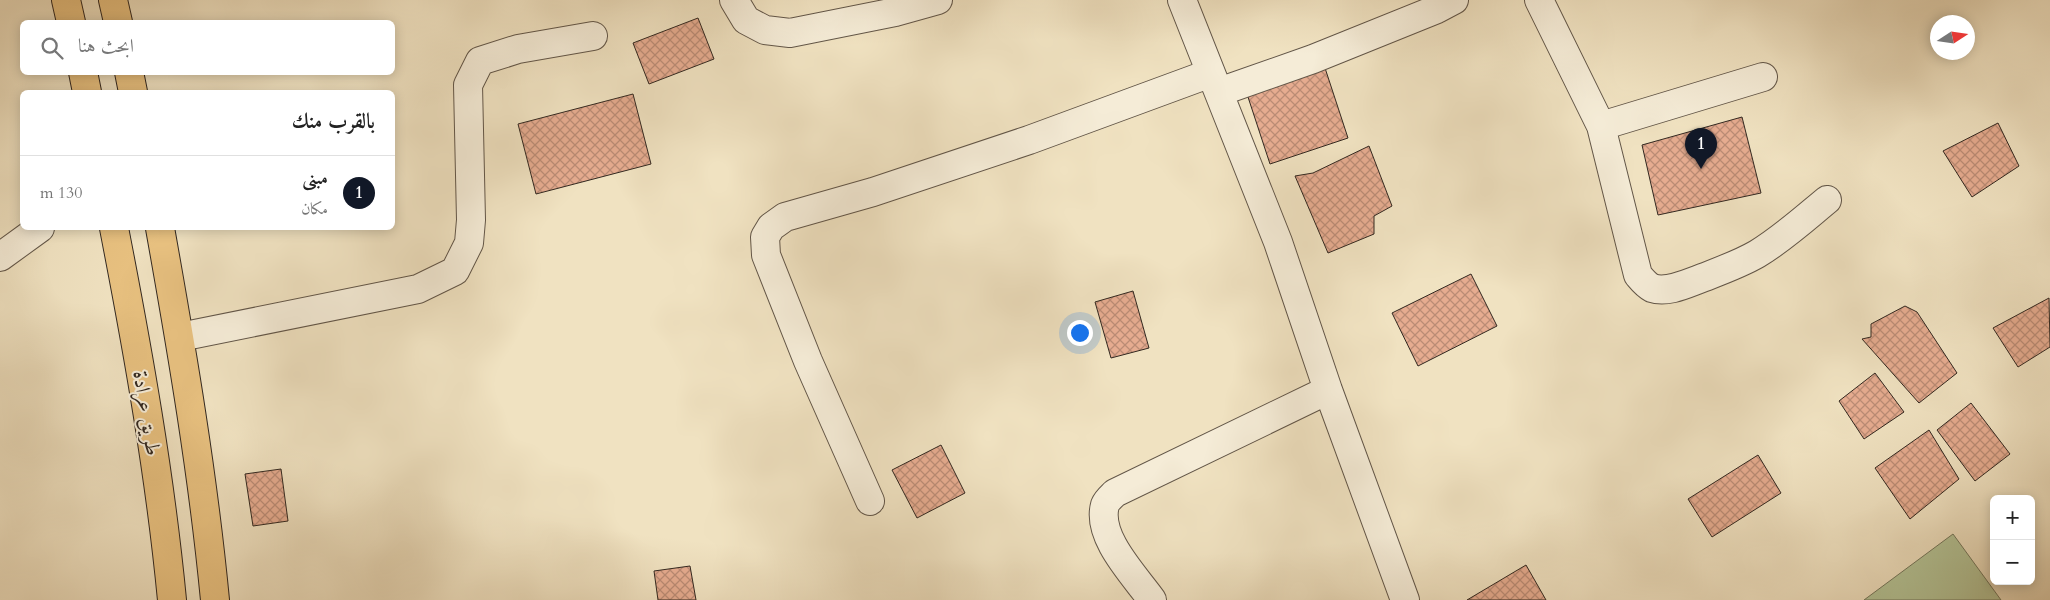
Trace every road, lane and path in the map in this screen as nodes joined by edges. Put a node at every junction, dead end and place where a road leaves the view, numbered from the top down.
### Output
1 (66, 0) edge
2 (113, 0) edge
3 (734, 0) edge
4 (938, 0) edge
5 (1182, 0) edge
6 (1454, 0) edge
7 (1539, 0) edge
8 (71, 20) edge
9 (118, 20) edge
10 (593, 36) dead end
11 (84, 75) edge
12 (130, 75) edge
13 (1763, 77) dead end
14 (1215, 83) junction
15 (87, 90) edge
16 (133, 90) edge
17 (1601, 126) junction
18 (1827, 200) dead end
19 (37, 230) edge
20 (114, 230) edge
21 (160, 230) edge
22 (0, 257) edge
23 (180, 337) junction
24 (1328, 390) junction
25 (870, 501) dead end
26 (172, 600) edge
27 (215, 600) edge
28 (1152, 600) edge
29 (1405, 600) edge

1 - 8 main road
2 - 9 main road
3 - 4 street
5 - 14 street
6 - 14 street
7 - 17 street
10 - 23 street
11 - 15 main road
12 - 16 main road
13 - 17 street
14 - 24 street
14 - 25 street
17 - 18 street
19 - 22 street
20 - 26 main road, طريق عرادة
21 - 23 main road, طريق عرادة
23 - 27 main road, طريق عرادة
24 - 28 street
24 - 29 street

